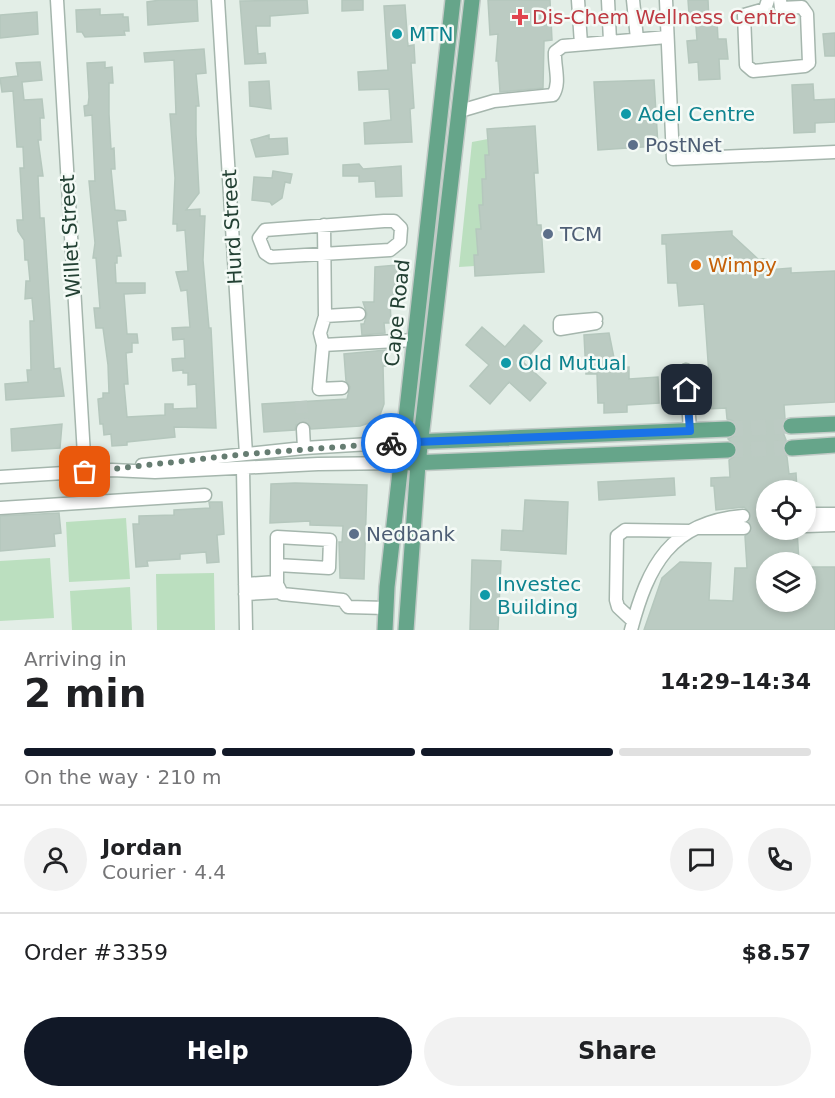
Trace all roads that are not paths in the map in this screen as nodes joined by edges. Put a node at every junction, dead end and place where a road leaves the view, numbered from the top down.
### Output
1 (57, 0) edge
2 (218, 0) edge
3 (453, 0) edge
4 (472, 0) edge
5 (578, 0) edge
6 (608, 0) edge
7 (633, 0) edge
8 (666, 0) edge
9 (768, 0) edge
10 (780, 0) edge
11 (667, 37) junction
12 (637, 39) junction
13 (610, 41) junction
14 (580, 44) junction
15 (460, 111) junction
16 (835, 152) edge
17 (324, 225) junction
18 (326, 254) junction
19 (359, 314) dead end
20 (325, 316) junction
21 (415, 340) junction
22 (323, 345) junction
23 (686, 370) dead end
24 (342, 388) dead end
25 (835, 424) edge
26 (791, 426) tunnel mouth
27 (303, 429) tunnel mouth
28 (728, 429) tunnel mouth
29 (690, 431) junction
30 (421, 441) junction
31 (403, 442) junction
32 (835, 445) edge
33 (304, 448) junction
34 (792, 448) tunnel mouth
35 (728, 450) tunnel mouth
36 (246, 454) junction
37 (401, 463) junction
38 (418, 464) junction
39 (243, 469) junction
40 (112, 470) junction
41 (85, 472) junction
42 (0, 477) edge
43 (206, 495) dead end
44 (0, 508) edge
45 (816, 514) edge
46 (835, 514) edge
47 (743, 522) tunnel mouth
48 (835, 525) edge
49 (816, 526) edge
50 (696, 530) junction
51 (277, 565) junction
52 (279, 587) junction
53 (245, 589) junction
54 (386, 608) junction
55 (632, 625) edge
56 (246, 630) edge
57 (385, 630) edge
58 (406, 630) edge

1 - 41 street, Willet Street
2 - 36 street, Hurd Street
3 - 21 main road, Cape Road
4 - 15 main road, Cape Road
5 - 14 street
6 - 13 street
7 - 12 street
8 - 11 street
9 - 10 street
11 - 12 street
11 - 16 street
12 - 13 street
13 - 14 street
14 - 15 street
15 - 30 main road, Cape Road
17 - 18 street
17 - 18 street
17 - 18 street
18 - 20 street
19 - 20 street
20 - 22 street
21 - 22 street
21 - 31 main road, Cape Road
22 - 24 street
23 - 29 street
25 - 26 main road
27 - 33 street
28 - 29 main road
29 - 30 main road
30 - 31 main road
30 - 38 main road, Cape Road
31 - 33 street
31 - 37 main road, Cape Road
32 - 34 main road
33 - 36 street
35 - 38 main road
36 - 40 street
37 - 38 main road
37 - 39 street
37 - 54 main road, Cape Road
38 - 58 main road, Cape Road
39 - 40 street
39 - 53 street
40 - 41 street
41 - 42 street
43 - 44 street
45 - 46 street
47 - 50 street
48 - 49 street
50 - 55 street
50 - 55 street
51 - 51 street
51 - 52 street
52 - 53 street
52 - 54 street
53 - 56 street
54 - 57 main road, Cape Road

